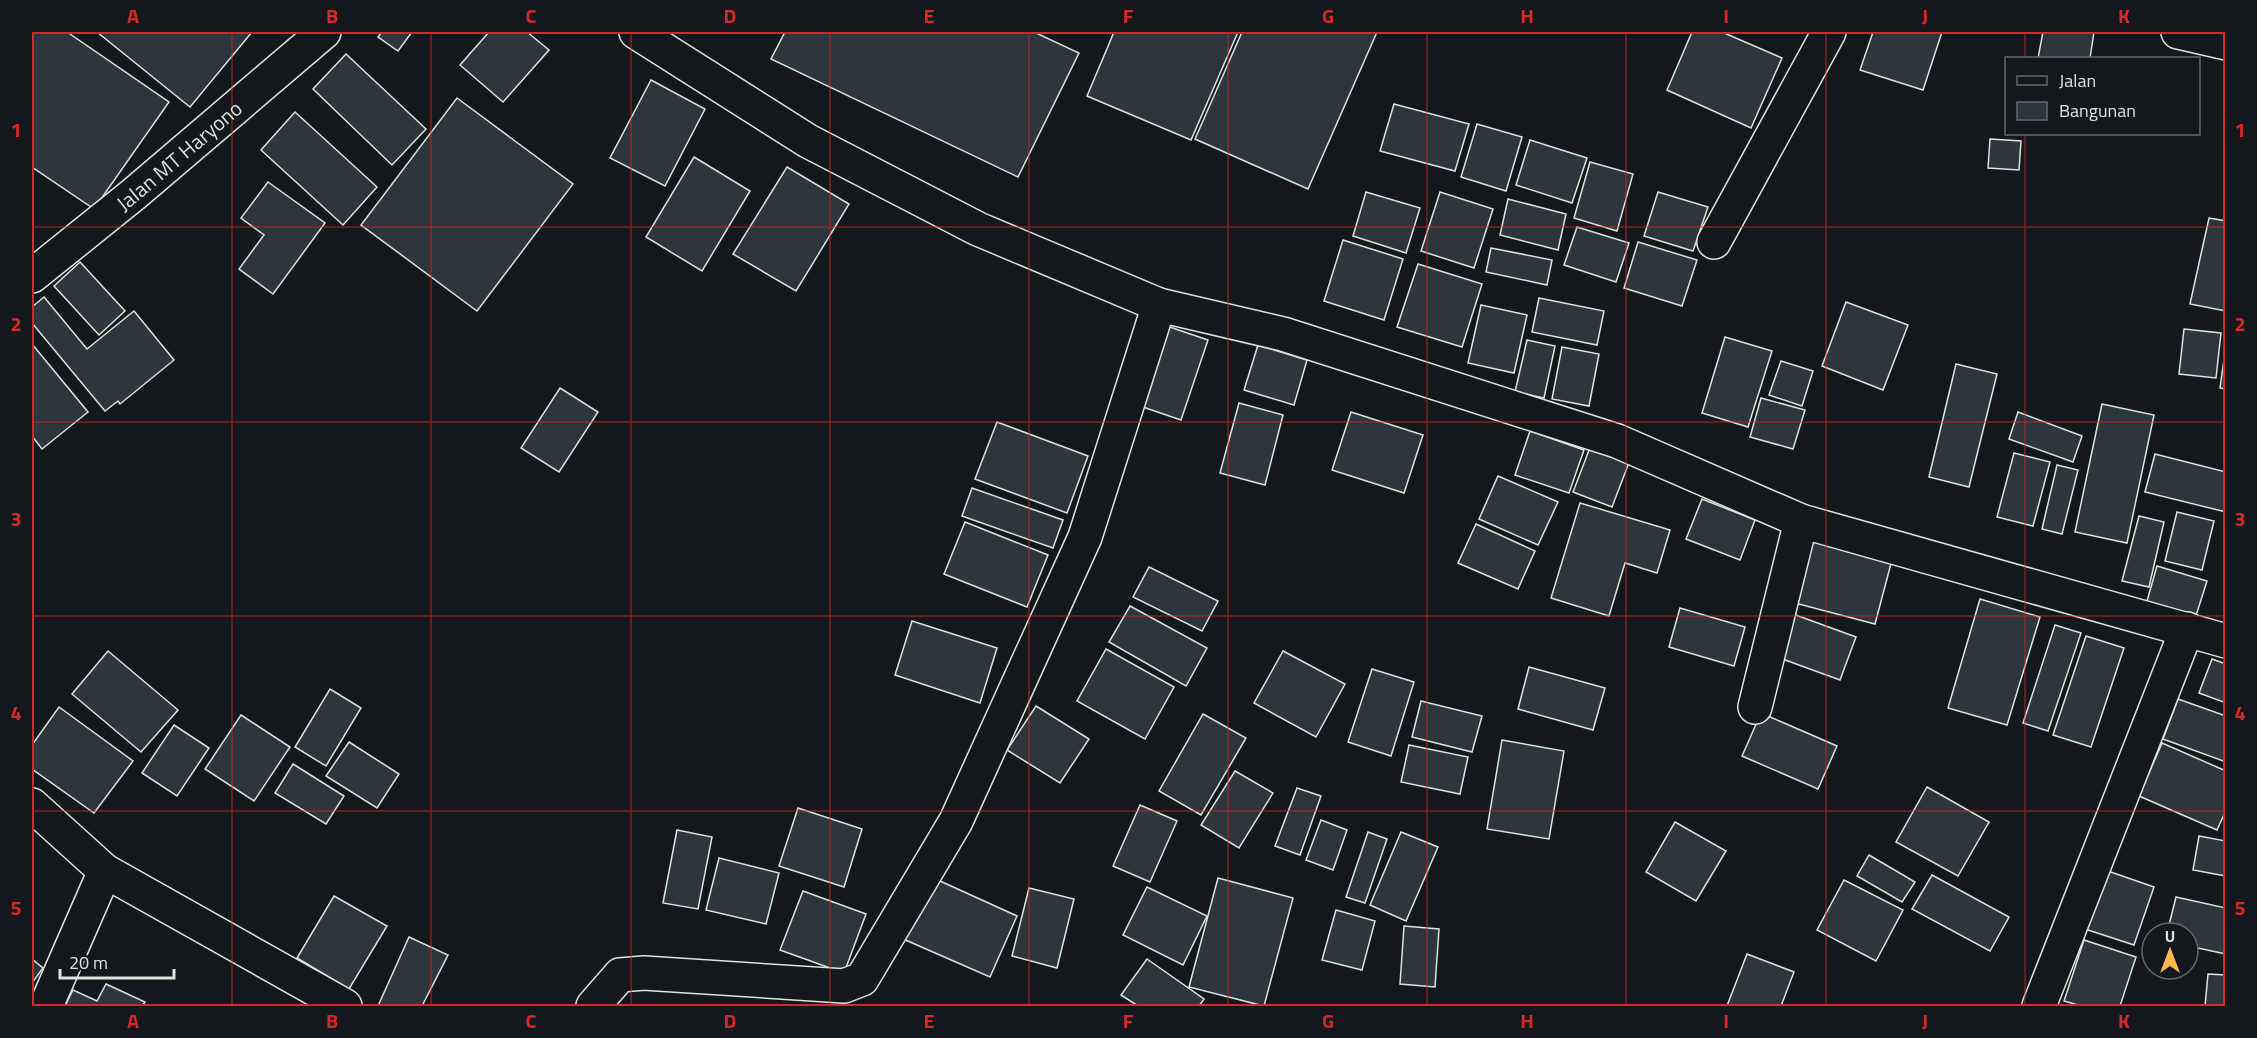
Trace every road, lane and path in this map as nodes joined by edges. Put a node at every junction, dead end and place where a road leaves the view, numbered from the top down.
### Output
1 (324, 32) edge
2 (636, 32) edge
3 (1829, 32) edge
4 (2178, 32) edge
5 (2226, 43) edge
6 (1714, 242) dead end
7 (32, 276) edge
8 (1159, 305) junction
9 (1801, 521) junction
10 (2187, 629) junction
11 (2224, 635) edge
12 (1755, 707) dead end
13 (32, 805) edge
14 (105, 872) junction
15 (46, 1006) edge
16 (345, 1006) edge
17 (593, 1006) edge
18 (2038, 1006) edge

1 - 7 street, Jalan MT Haryono
2 - 8 street
3 - 6 street
4 - 5 street
8 - 9 street
8 - 17 street
9 - 10 street
9 - 12 street
10 - 11 street
10 - 18 street
13 - 14 street
14 - 15 street
14 - 16 street

